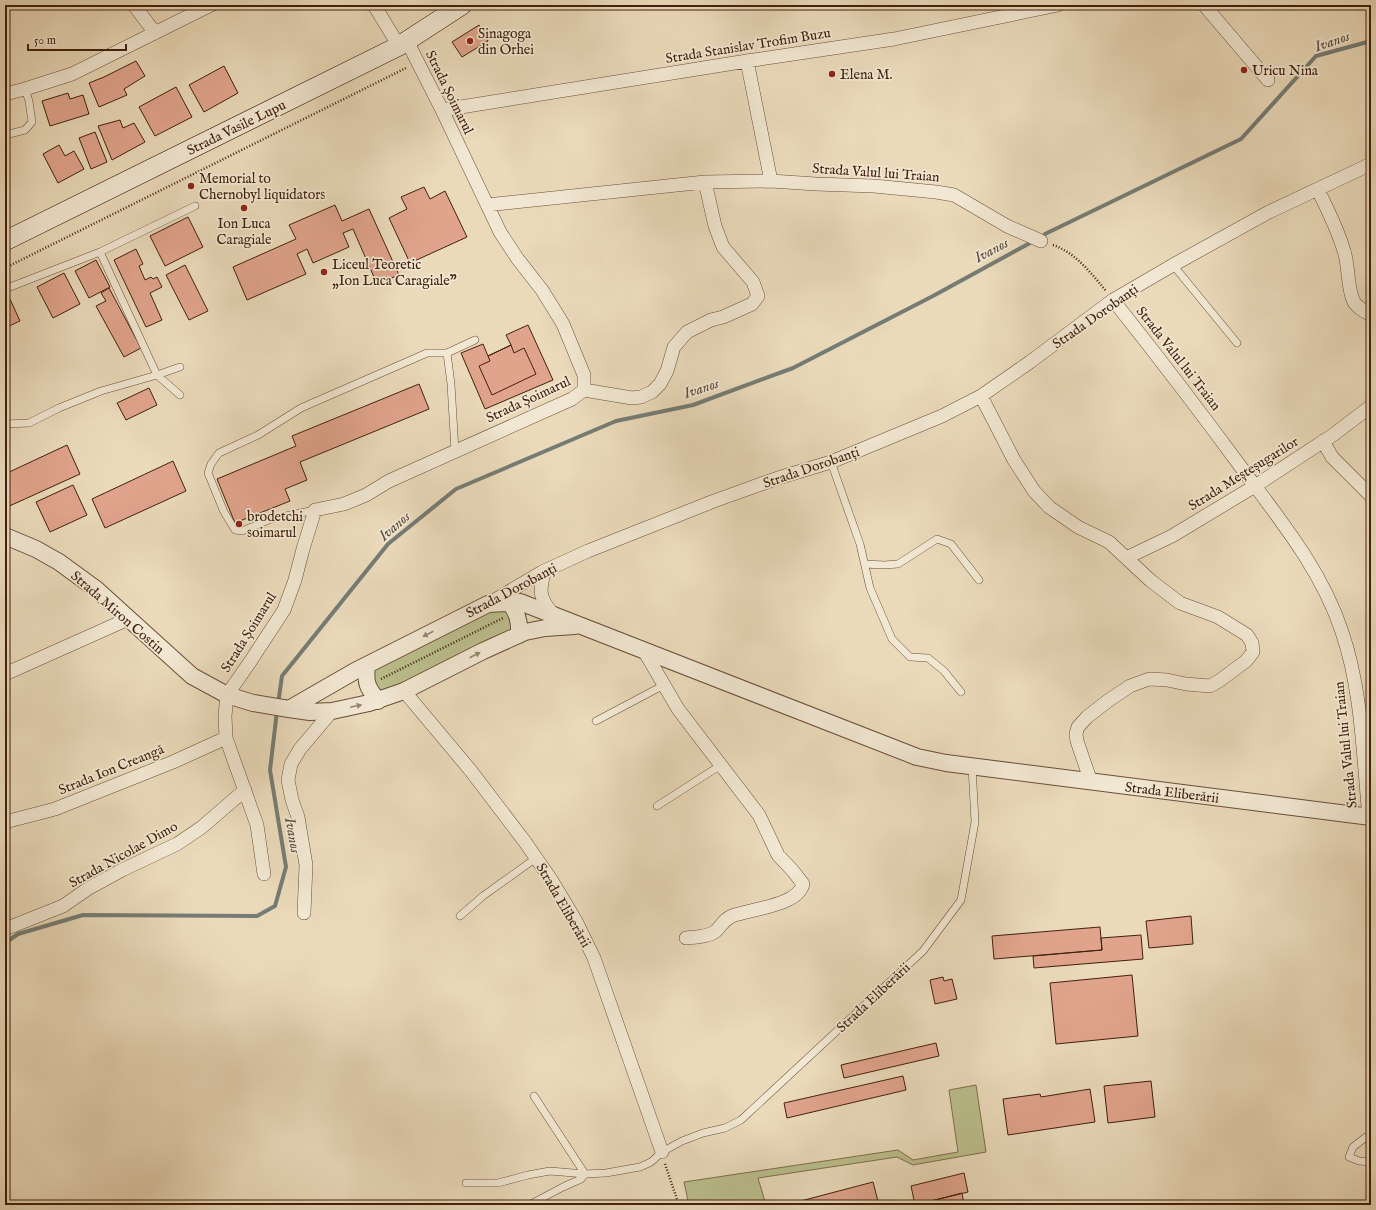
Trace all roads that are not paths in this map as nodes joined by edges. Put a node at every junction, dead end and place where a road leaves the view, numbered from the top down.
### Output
1 (134, 5) edge
2 (211, 5) edge
3 (374, 5) edge
4 (462, 5) edge
5 (1058, 5) edge
6 (1204, 5) edge
7 (155, 33) junction
8 (403, 43) junction
9 (746, 61) junction
10 (1268, 80) dead end
11 (25, 89) junction
12 (5, 94) edge
13 (442, 110) junction
14 (5, 135) edge
15 (1371, 164) edge
16 (771, 181) junction
17 (705, 182) junction
18 (1318, 190) junction
19 (487, 205) junction
20 (195, 206) dead end
21 (5, 241) edge
22 (1041, 241) road end
23 (100, 252) junction
24 (1173, 265) junction
25 (5, 289) edge
26 (1114, 300) junction
27 (1371, 315) edge
28 (475, 340) dead end
29 (1237, 343) dead end
30 (447, 353) junction
31 (180, 367) dead end
32 (157, 375) junction
33 (584, 390) junction
34 (180, 395) dead end
35 (981, 396) junction
36 (1371, 406) edge
37 (5, 424) edge
38 (1323, 441) junction
39 (455, 451) junction
40 (831, 462) junction
41 (1255, 486) junction
42 (1371, 496) edge
43 (315, 510) junction
44 (5, 536) edge
45 (1126, 558) junction
46 (865, 564) junction
47 (545, 571) junction
48 (979, 580) dead end
49 (488, 604) junction
50 (509, 609) junction
51 (554, 615) junction
52 (128, 619) junction
53 (579, 625) junction
54 (519, 634) junction
55 (643, 649) junction
56 (367, 665) junction
57 (5, 674) edge
58 (664, 685) junction
59 (404, 692) junction
60 (961, 692) dead end
61 (227, 696) junction
62 (378, 700) junction
63 (289, 709) junction
64 (332, 711) junction
65 (596, 721) dead end
66 (226, 738) junction
67 (721, 765) junction
68 (972, 766) junction
69 (1091, 782) junction
70 (245, 790) junction
71 (657, 806) dead end
72 (1370, 817) edge
73 (5, 822) edge
74 (536, 858) junction
75 (264, 874) dead end
76 (304, 913) dead end
77 (460, 916) dead end
78 (5, 928) edge
79 (686, 938) dead end
80 (534, 1096) dead end
81 (1371, 1136) edge
82 (662, 1152) junction
83 (1371, 1162) edge
84 (585, 1174) junction
85 (466, 1183) dead end
86 (529, 1205) edge

1 - 7 street
2 - 7 street
3 - 8 street, Strada Șoimarul
4 - 8 main road, Strada Vasile Lupu
5 - 9 street, Strada Stanislav Trofim Buzu
6 - 10 street
7 - 11 street
8 - 13 street, Strada Șoimarul
8 - 21 main road, Strada Vasile Lupu
9 - 13 street, Strada Stanislav Trofim Buzu
9 - 16 street
11 - 12 street
11 - 14 lane
13 - 19 street, Strada Șoimarul
15 - 18 street, Strada Dorobanți
16 - 17 street, Strada Valul lui Traian
16 - 22 street, Strada Valul lui Traian
17 - 19 street, Strada Valul lui Traian
17 - 33 street
18 - 24 street, Strada Dorobanți
18 - 27 street
19 - 33 street, Strada Șoimarul
20 - 23 lane
23 - 25 lane
23 - 32 lane
24 - 26 street, Strada Dorobanți
24 - 29 lane
26 - 35 street, Strada Dorobanți
26 - 41 street, Strada Valul lui Traian
28 - 30 lane
30 - 39 lane
30 - 43 lane
31 - 32 lane
32 - 34 lane
32 - 37 lane
33 - 39 street, Strada Șoimarul
35 - 40 street, Strada Dorobanți
35 - 45 street
36 - 38 street, Strada Meșteșugarilor
38 - 41 street, Strada Meșteșugarilor
38 - 42 street
39 - 43 street, Strada Șoimarul
40 - 46 lane
40 - 47 street, Strada Dorobanți
41 - 45 street, Strada Meșteșugarilor
41 - 72 street, Strada Valul lui Traian
43 - 61 street, Strada Șoimarul
44 - 52 street, Strada Miron Costin
45 - 69 street
46 - 48 lane
46 - 60 lane
47 - 49 street, Strada Dorobanți
47 - 51 street
49 - 50 street, Strada Eliberării
49 -> 56 street, Strada Dorobanți
50 - 51 street, Strada Eliberării
50 - 54 street
51 - 53 street, Strada Eliberării
52 - 57 street
52 - 61 street, Strada Miron Costin
53 - 54 street, Strada Eliberării
53 - 55 street, Strada Eliberării
59 -> 54 street, Strada Eliberării
55 - 58 street
55 - 68 street, Strada Eliberării
56 - 62 street
56 - 63 street, Strada Dorobanți
58 - 65 lane
58 - 67 street
59 - 62 street, Strada Eliberării
59 - 74 street, Strada Eliberării
61 - 63 street
61 - 66 street
64 -> 62 street, Strada Eliberării
63 - 64 street, Strada Eliberării
64 - 76 street
66 - 70 street
66 - 73 street, Strada Ion Creangă
67 - 71 lane
67 - 79 street
68 - 69 street, Strada Eliberării
68 - 82 lane, Strada Eliberării
69 - 72 street, Strada Eliberării
70 - 75 street
70 - 78 street, Strada Nicolae Dimo
74 - 77 lane
74 - 82 street, Strada Eliberării
80 - 84 lane
81 - 83 lane
82 - 84 lane, Strada Eliberării
84 - 85 lane, Strada Eliberării
84 - 86 lane

